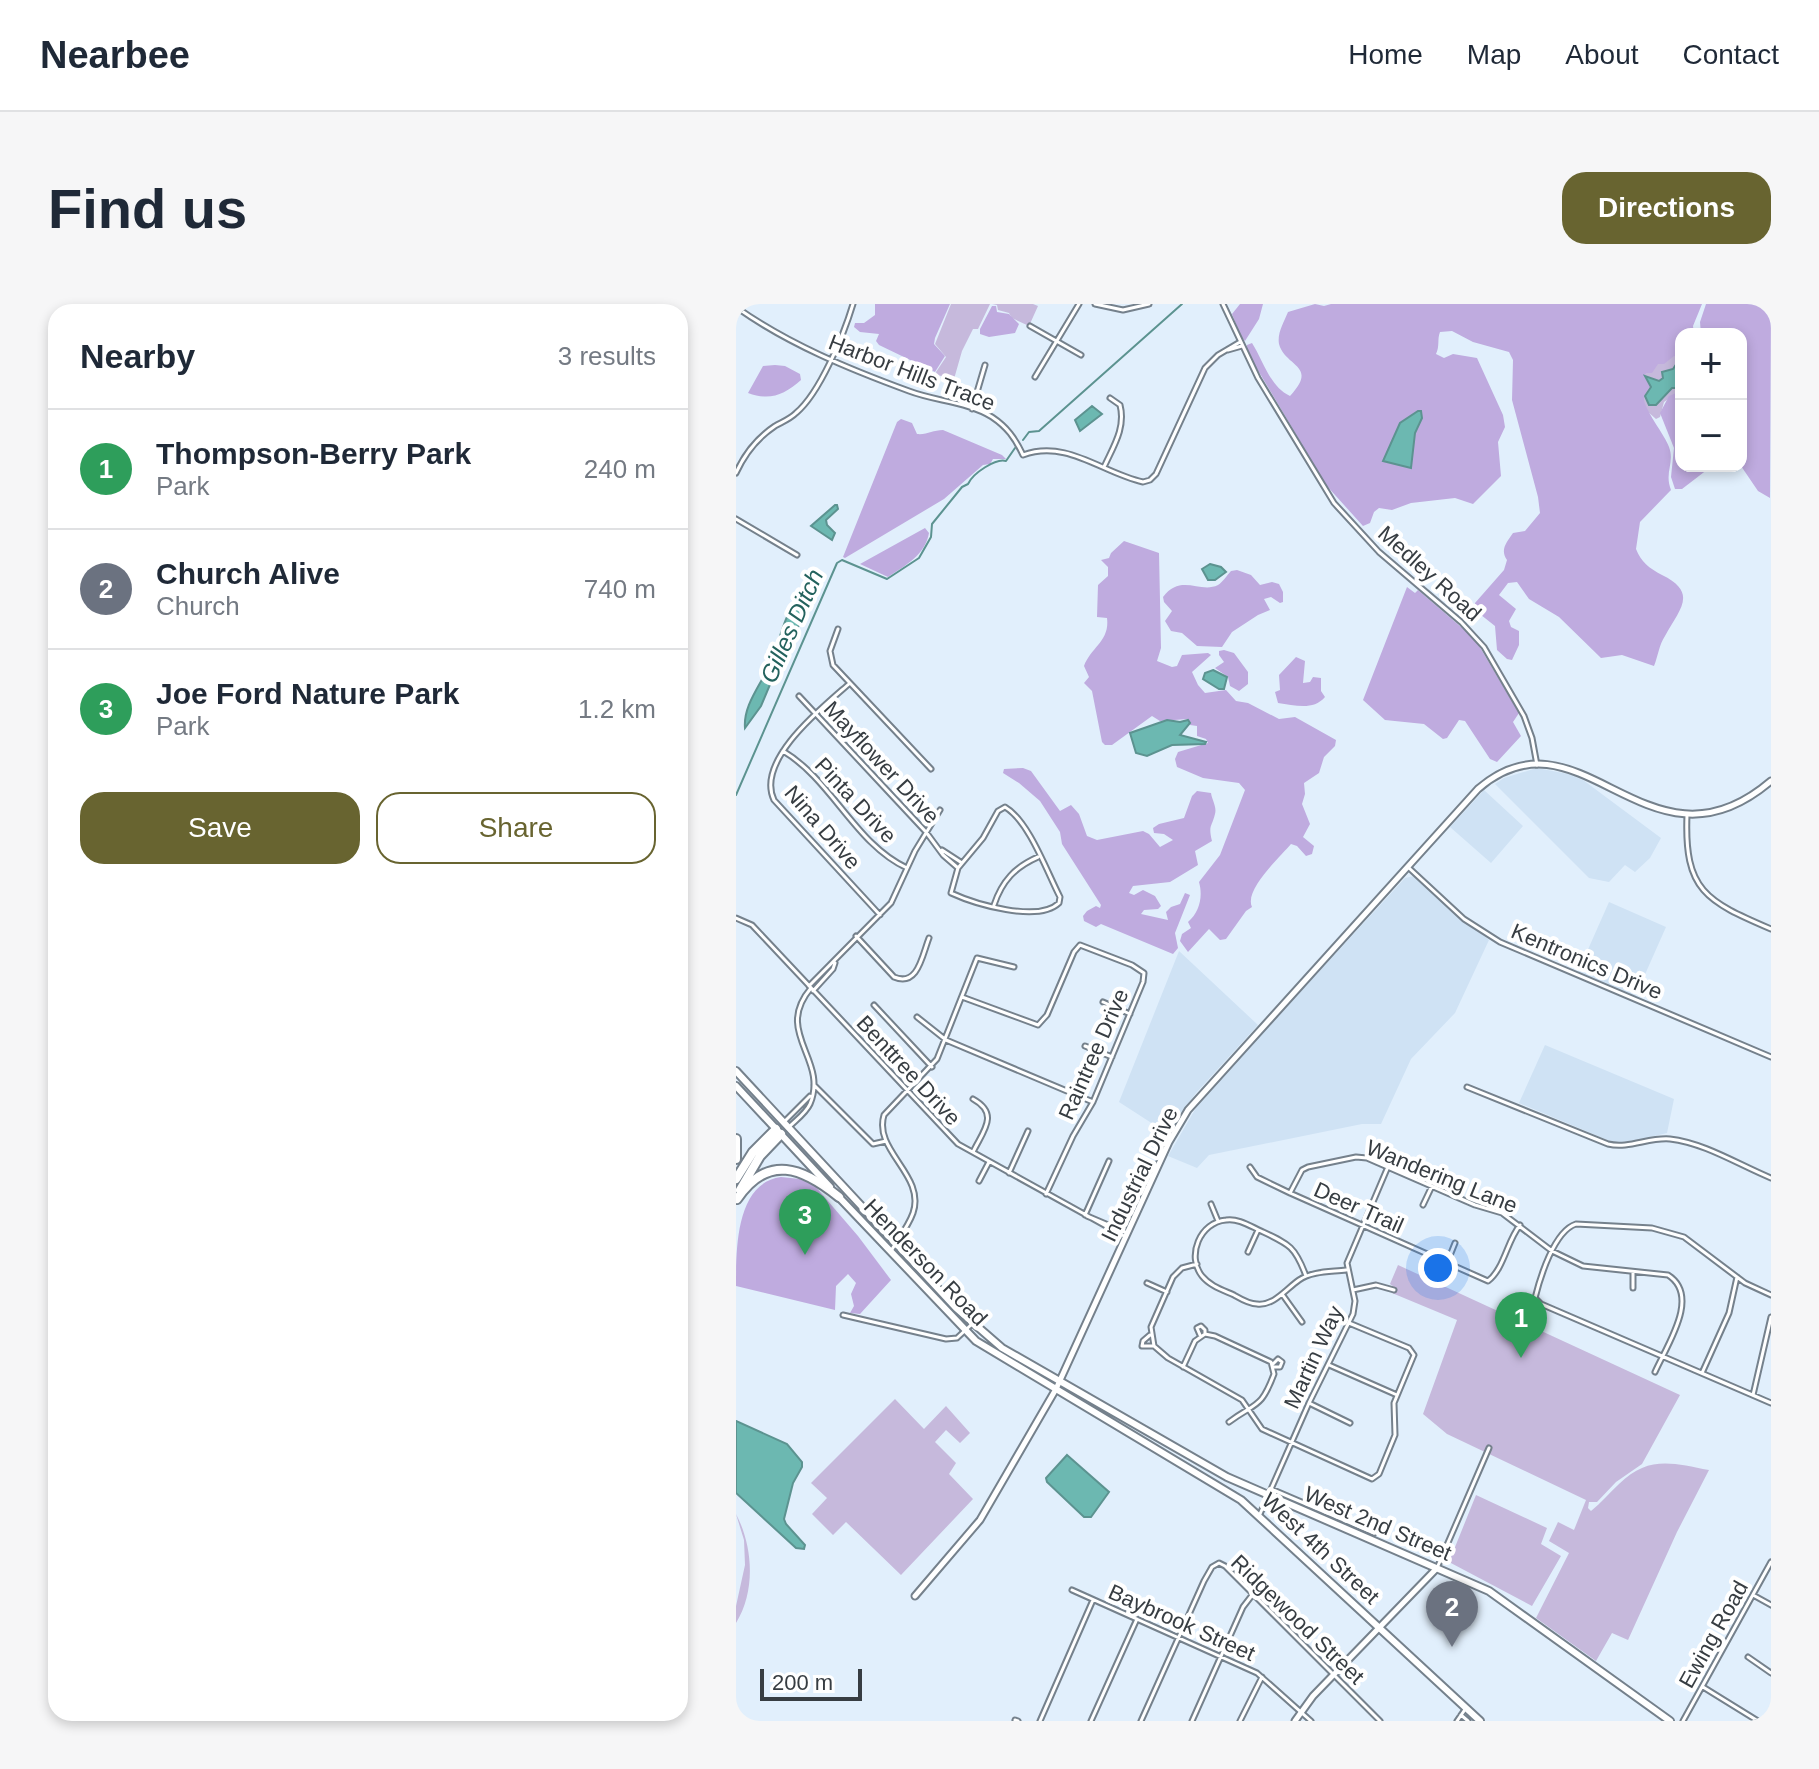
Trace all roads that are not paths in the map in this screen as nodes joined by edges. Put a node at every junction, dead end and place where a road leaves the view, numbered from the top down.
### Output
1 (853, 304) edge
2 (1079, 304) edge
3 (1095, 304) edge
4 (1149, 304) edge
5 (1223, 304) edge
6 (736, 307) edge
7 (1030, 326) dead end
8 (1057, 341) junction
9 (1241, 344) junction
10 (1081, 355) dead end
11 (832, 359) junction
12 (985, 365) dead end
13 (1035, 377) dead end
14 (1110, 398) dead end
15 (972, 409) junction
16 (1104, 467) junction
17 (736, 473) edge
18 (736, 519) edge
19 (797, 555) dead end
20 (838, 629) dead end
21 (850, 683) junction
22 (799, 696) dead end
23 (816, 714) junction
24 (783, 751) junction
25 (1537, 765) junction
26 (931, 769) dead end
27 (1771, 781) edge
28 (940, 810) dead end
29 (1687, 815) junction
30 (926, 832) junction
31 (941, 850) junction
32 (1039, 856) junction
33 (962, 863) junction
34 (1408, 866) junction
35 (907, 868) junction
36 (958, 868) junction
37 (994, 905) junction
38 (880, 915) junction
39 (736, 918) edge
40 (1771, 929) edge
41 (856, 936) junction
42 (929, 938) dead end
43 (1014, 967) dead end
44 (811, 988) junction
45 (962, 997) junction
46 (1103, 1002) dead end
47 (874, 1005) dead end
48 (1130, 1014) junction
49 (917, 1017) dead end
50 (946, 1040) junction
51 (1085, 1046) dead end
52 (1112, 1057) junction
53 (1771, 1057) edge
54 (932, 1067) junction
55 (736, 1071) edge
56 (814, 1085) junction
57 (736, 1086) edge
58 (1467, 1087) dead end
59 (907, 1091) junction
60 (973, 1099) dead end
61 (1093, 1102) junction
62 (786, 1125) junction
63 (1028, 1131) dead end
64 (779, 1132) junction
65 (736, 1139) edge
66 (886, 1141) junction
67 (973, 1152) junction
68 (736, 1159) edge
69 (1109, 1161) dead end
70 (989, 1162) junction
71 (1250, 1167) dead end
72 (1387, 1167) junction
73 (1009, 1173) junction
74 (1771, 1178) edge
75 (736, 1179) edge
76 (979, 1181) dead end
77 (1432, 1186) junction
78 (1290, 1193) junction
79 (1046, 1194) junction
80 (839, 1197) junction
81 (737, 1201) edge
82 (1211, 1204) dead end
83 (1423, 1205) dead end
84 (1085, 1215) junction
85 (1218, 1221) junction
86 (1520, 1225) junction
87 (1362, 1227) junction
88 (1258, 1229) junction
89 (1126, 1235) junction
90 (896, 1243) junction
91 (1455, 1243) dead end
92 (1552, 1251) junction
93 (891, 1252) junction
94 (1248, 1252) dead end
95 (1447, 1263) junction
96 (1197, 1264) junction
97 (1347, 1270) junction
98 (1633, 1272) junction
99 (1306, 1276) junction
100 (1737, 1277) junction
101 (1147, 1283) dead end
102 (1633, 1288) dead end
103 (1353, 1290) junction
104 (1394, 1290) dead end
105 (1167, 1292) junction
106 (1282, 1294) junction
107 (1771, 1295) edge
108 (843, 1315) dead end
109 (1771, 1317) edge
110 (1302, 1322) dead end
111 (1349, 1323) junction
112 (972, 1324) junction
113 (965, 1330) junction
114 (1150, 1335) junction
115 (1154, 1346) junction
116 (1662, 1356) junction
117 (1329, 1365) junction
118 (1183, 1367) junction
119 (1655, 1372) dead end
120 (1702, 1373) junction
121 (1059, 1382) junction
122 (1056, 1389) junction
123 (1397, 1395) junction
124 (1753, 1395) junction
125 (1309, 1403) junction
126 (1771, 1403) edge
127 (1249, 1410) junction
128 (1229, 1422) dead end
129 (1350, 1423) dead end
130 (1291, 1442) junction
131 (1489, 1448) dead end
132 (1183, 1453) joint
133 (1202, 1474) joint
134 (1269, 1492) junction
135 (1260, 1514) junction
136 (1360, 1531) junction
137 (1374, 1533) dead end
138 (1771, 1562) edge
139 (1437, 1568) junction
140 (1072, 1590) dead end
141 (1253, 1594) junction
142 (1753, 1595) junction
143 (915, 1596) dead end
144 (1093, 1600) junction
145 (1771, 1605) edge
146 (1137, 1619) junction
147 (1379, 1627) junction
148 (1178, 1638) junction
149 (1220, 1657) junction
150 (1748, 1657) dead end
151 (1771, 1673) edge
152 (1333, 1674) junction
153 (1262, 1677) junction
154 (1702, 1686) junction
155 (1301, 1711) junction
156 (1464, 1712) junction
157 (1040, 1721) edge
158 (1091, 1721) edge
159 (1141, 1721) edge
160 (1192, 1721) edge
161 (1240, 1721) edge
162 (1295, 1721) edge
163 (1311, 1721) edge
164 (1380, 1721) edge
165 (1457, 1721) edge
166 (1468, 1721) edge
167 (1480, 1721) edge
168 (1670, 1721) edge
169 (1683, 1721) edge
170 (1758, 1721) edge

1 - 11 street
2 - 8 street
3 - 4 street
5 - 9 street, Medley Road
6 - 11 street, Harbor Hills Trace
7 - 8 street
8 - 10 street
8 - 13 street
9 - 16 street
9 - 25 street, Medley Road
11 - 15 street, Harbor Hills Trace
11 - 17 street
12 - 15 street
14 - 16 street
15 - 16 street, Harbor Hills Trace
18 - 19 street
20 - 21 street
21 - 23 street, Nina Drive
21 - 26 street
22 - 23 street, Mayflower Drive
23 - 24 street, Nina Drive
23 - 30 street, Mayflower Drive
24 - 35 street, Pinta Drive
24 - 38 street, Nina Drive
25 - 29 street
25 - 34 street, Industrial Drive
27 - 29 street
28 - 30 street
29 - 40 street
30 - 31 street, Mayflower Drive
30 - 35 street
31 - 33 street, Mayflower Drive
31 - 36 street, Mayflower Drive
32 - 33 street
32 - 37 street
32 - 37 street
33 - 36 street
34 - 53 street, Kentronics Drive
34 - 89 street, Industrial Drive
35 - 38 street
36 - 37 street
38 - 41 street
39 - 44 street, Benttree Drive
41 - 42 street
41 - 44 street
43 - 45 street
44 - 56 street
44 - 59 street, Benttree Drive
45 - 48 street, Raintree Drive
45 - 50 street
46 - 48 street
47 - 54 street
48 - 52 street, Raintree Drive
49 - 50 street
50 - 54 street
50 - 61 street
51 - 52 street
52 - 61 street, Raintree Drive
54 - 59 street
55 - 62 main road, Henderson Road
56 - 62 street
56 - 66 street
57 - 64 main road, Henderson Road
58 - 74 street
59 - 66 street
59 - 67 street, Benttree Drive
60 - 67 street
61 - 79 street, Raintree Drive
62 - 64 main road
62 - 90 main road, Henderson Road
63 - 73 street
64 - 75 highway
64 - 80 main road, Henderson Road
64 - 81 highway
65 - 68 highway
66 - 90 street
67 - 70 street, Benttree Drive
69 - 84 street
70 - 73 street, Benttree Drive
70 - 76 street
71 - 78 street, Deer Trail
72 - 77 street, Wandering Lane
72 - 78 street, Wandering Lane
72 - 87 street
73 - 79 street, Benttree Drive
77 - 83 street
77 - 86 street, Wandering Lane
78 - 87 street, Deer Trail
79 - 84 street, Benttree Drive
80 - 81 highway
80 - 93 main road, Henderson Road
82 - 85 street
84 - 89 street, Benttree Drive
85 - 88 street
85 - 96 street
86 - 92 street, Wandering Lane
86 - 95 street, Deer Trail
87 - 95 street, Deer Trail
87 - 97 street
88 - 94 street
88 - 99 street
89 - 121 street, Industrial Drive
90 - 93 street
90 - 112 main road, Henderson Road
91 - 95 street
92 - 98 street, Wandering Lane
92 - 100 street
92 - 116 street
93 - 113 main road, Henderson Road
96 - 105 street
96 - 106 street
97 - 99 street
97 - 103 street, Martin Way
98 - 102 street
98 - 116 street, Wandering Lane
99 - 106 street
100 - 107 street
100 - 120 street
101 - 105 street
103 - 104 street
103 - 111 street, Martin Way
105 - 114 street
106 - 110 street
108 - 113 street
109 - 124 street
111 - 117 street, Martin Way
111 - 123 street
112 - 113 street
112 - 121 main road, Henderson Road
113 - 122 main road, Henderson Road
114 - 115 street
114 - 115 street
115 - 118 street
116 - 119 street, Wandering Lane
116 - 120 street
117 - 123 street
117 - 125 street, Martin Way
118 - 127 street
118 - 127 street
120 - 124 street
121 - 122 street, Industrial Drive
121 - 132 main road, Henderson Road
122 - 133 main road, Henderson Road
122 - 143 street, Industrial Drive
123 - 130 street
124 - 126 street
125 - 129 street
125 - 130 street, Martin Way
127 - 128 street
127 - 130 street
130 - 134 street, Martin Way
131 - 139 street
132 - 134 main road, West 2nd Street
133 - 135 main road, West 4th Street
134 - 135 street, Martin Way
134 - 136 main road, West 2nd Street
135 - 147 main road, West 4th Street
136 - 137 street, West 2nd Street
136 - 139 main road, West 2nd Street
138 - 142 street, Ewing Road
139 - 147 street
139 - 168 main road, West 2nd Street
140 - 144 street, Baybrook Street
141 - 148 street, Ridgewood Street
141 - 149 street
141 - 152 street, Ridgewood Street
142 - 145 street
142 - 154 street, Ewing Road
144 - 146 street, Baybrook Street
144 - 157 street
146 - 148 street, Baybrook Street
146 - 158 street
147 - 152 street
147 - 156 main road, West 4th Street
148 - 149 street, Baybrook Street
148 - 159 street, Ridgewood Street
149 - 153 street, Baybrook Street
149 - 160 street
150 - 151 street
152 - 155 street
152 - 164 street, Ridgewood Street
153 - 155 street, Baybrook Street
153 - 161 street
154 - 169 street, Ewing Road
154 - 170 street
155 - 162 street
155 - 163 street, Baybrook Street
156 - 165 street
156 - 166 street, West 4th Street
156 - 167 main road, West 4th Street

